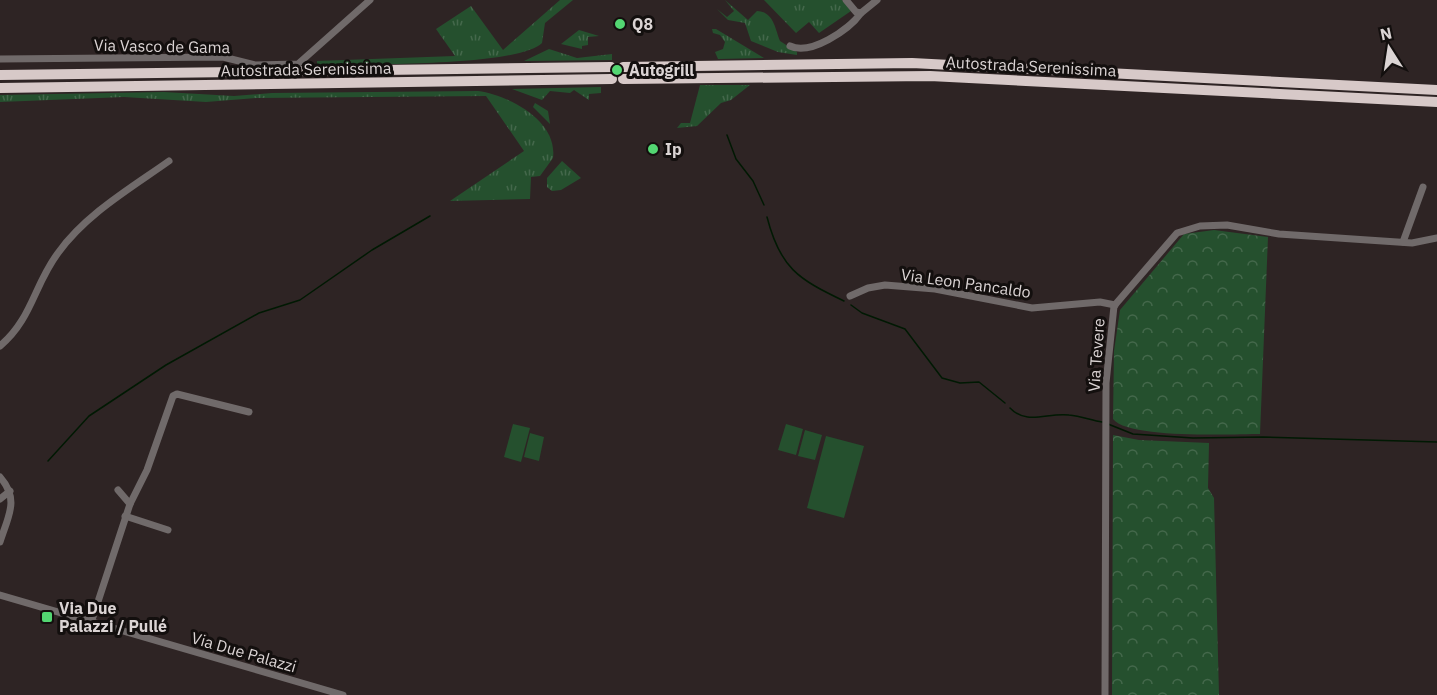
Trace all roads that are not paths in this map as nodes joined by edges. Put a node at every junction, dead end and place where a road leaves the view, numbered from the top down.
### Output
1 (370, 0) edge
2 (846, 0) edge
3 (877, 0) edge
4 (861, 13) junction
5 (790, 46) dead end
6 (0, 58) edge
7 (611, 67) dead end
8 (623, 67) dead end
9 (0, 75) edge
10 (0, 88) edge
11 (1437, 90) edge
12 (1437, 102) edge
13 (169, 161) dead end
14 (1423, 187) dead end
15 (1437, 238) edge
16 (1403, 242) junction
17 (850, 296) dead end
18 (1115, 305) junction
19 (0, 346) edge
20 (249, 412) dead end
21 (0, 477) edge
22 (118, 490) dead end
23 (10, 491) junction
24 (0, 498) edge
25 (130, 504) junction
26 (125, 516) junction
27 (168, 530) dead end
28 (0, 542) edge
29 (0, 595) edge
30 (89, 621) junction
31 (343, 695) edge
32 (1105, 695) edge

1 - 6 street, Via Vasco de Gama
2 - 4 street
3 - 4 street
4 - 5 street
7 - 9 highway, Autostrada Serenissima
8 - 11 highway, Autostrada Serenissima
10 - 12 highway, Autostrada Serenissima
13 - 19 street
14 - 16 street
15 - 16 street, Via Tevere
16 - 18 street, Via Tevere
17 - 18 street, Via Leon Pancaldo
18 - 32 street, Via Tevere
20 - 25 street
21 - 23 street
22 - 25 street
23 - 24 street
23 - 28 street
25 - 26 street
26 - 27 street
26 - 30 street
29 - 30 street, Via Due Palazzi
30 - 31 street, Via Due Palazzi

